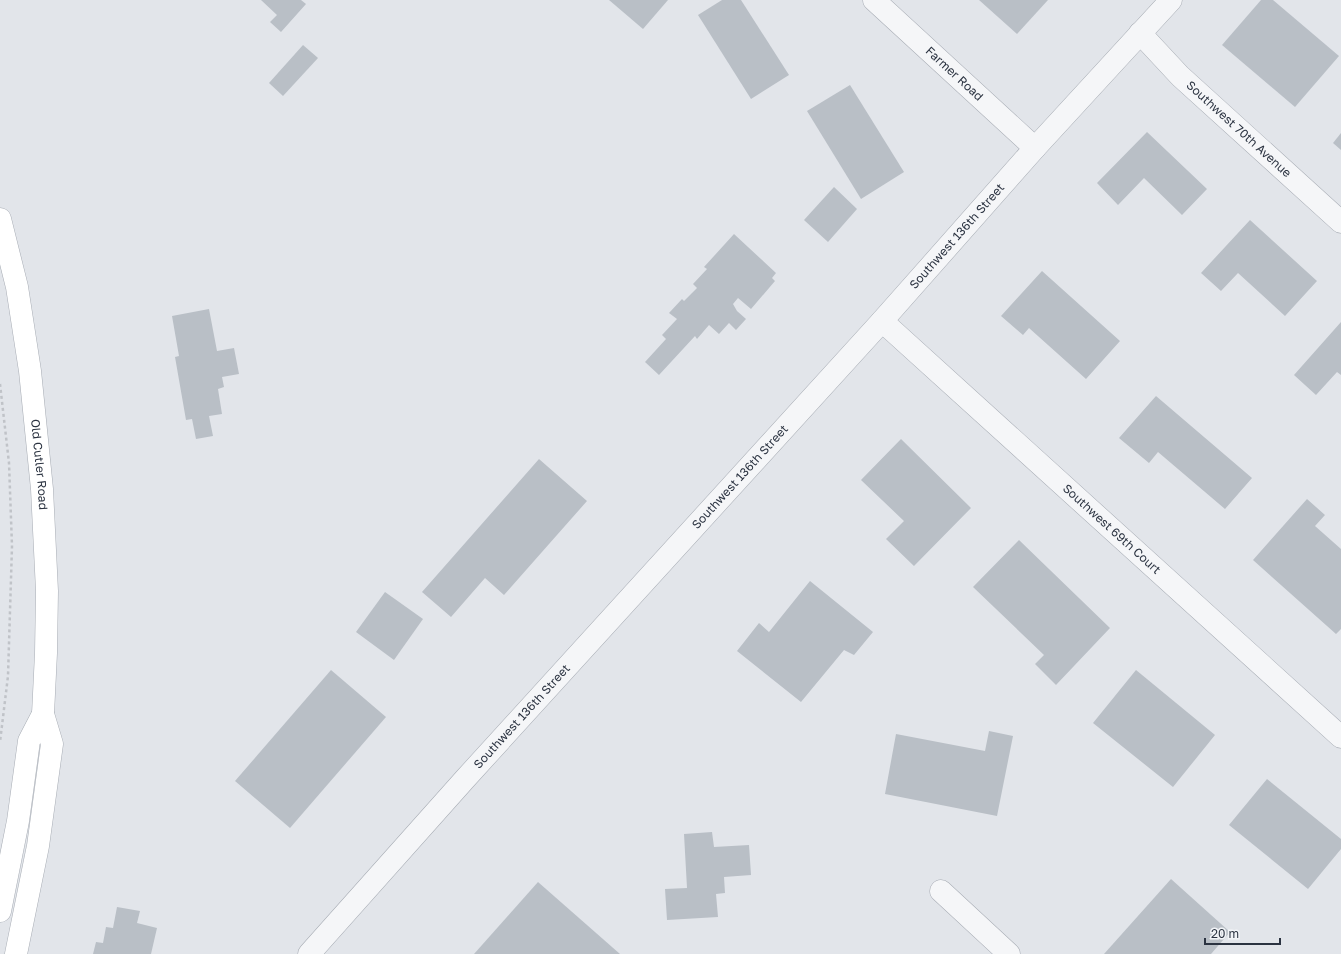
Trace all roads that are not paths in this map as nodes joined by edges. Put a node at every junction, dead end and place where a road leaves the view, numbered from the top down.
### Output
1 (874, 0) edge
2 (1171, 0) edge
3 (1140, 33) junction
4 (1035, 148) junction
5 (0, 219) edge
6 (1341, 222) edge
7 (882, 321) junction
8 (43, 714) junction
9 (1341, 737) edge
10 (941, 891) dead end
11 (0, 911) edge
12 (16, 954) edge
13 (309, 954) edge
14 (1009, 954) edge

1 - 4 street, Farmer Road
2 - 3 street, Southwest 136th Street
3 - 4 street, Southwest 136th Street
3 - 6 street, Southwest 70th Avenue
4 - 7 street, Southwest 136th Street
5 - 8 main road, Old Cutler Road
7 - 9 street, Southwest 69th Court
7 - 13 street, Southwest 136th Street
8 - 11 main road
8 - 12 main road
10 - 14 street

